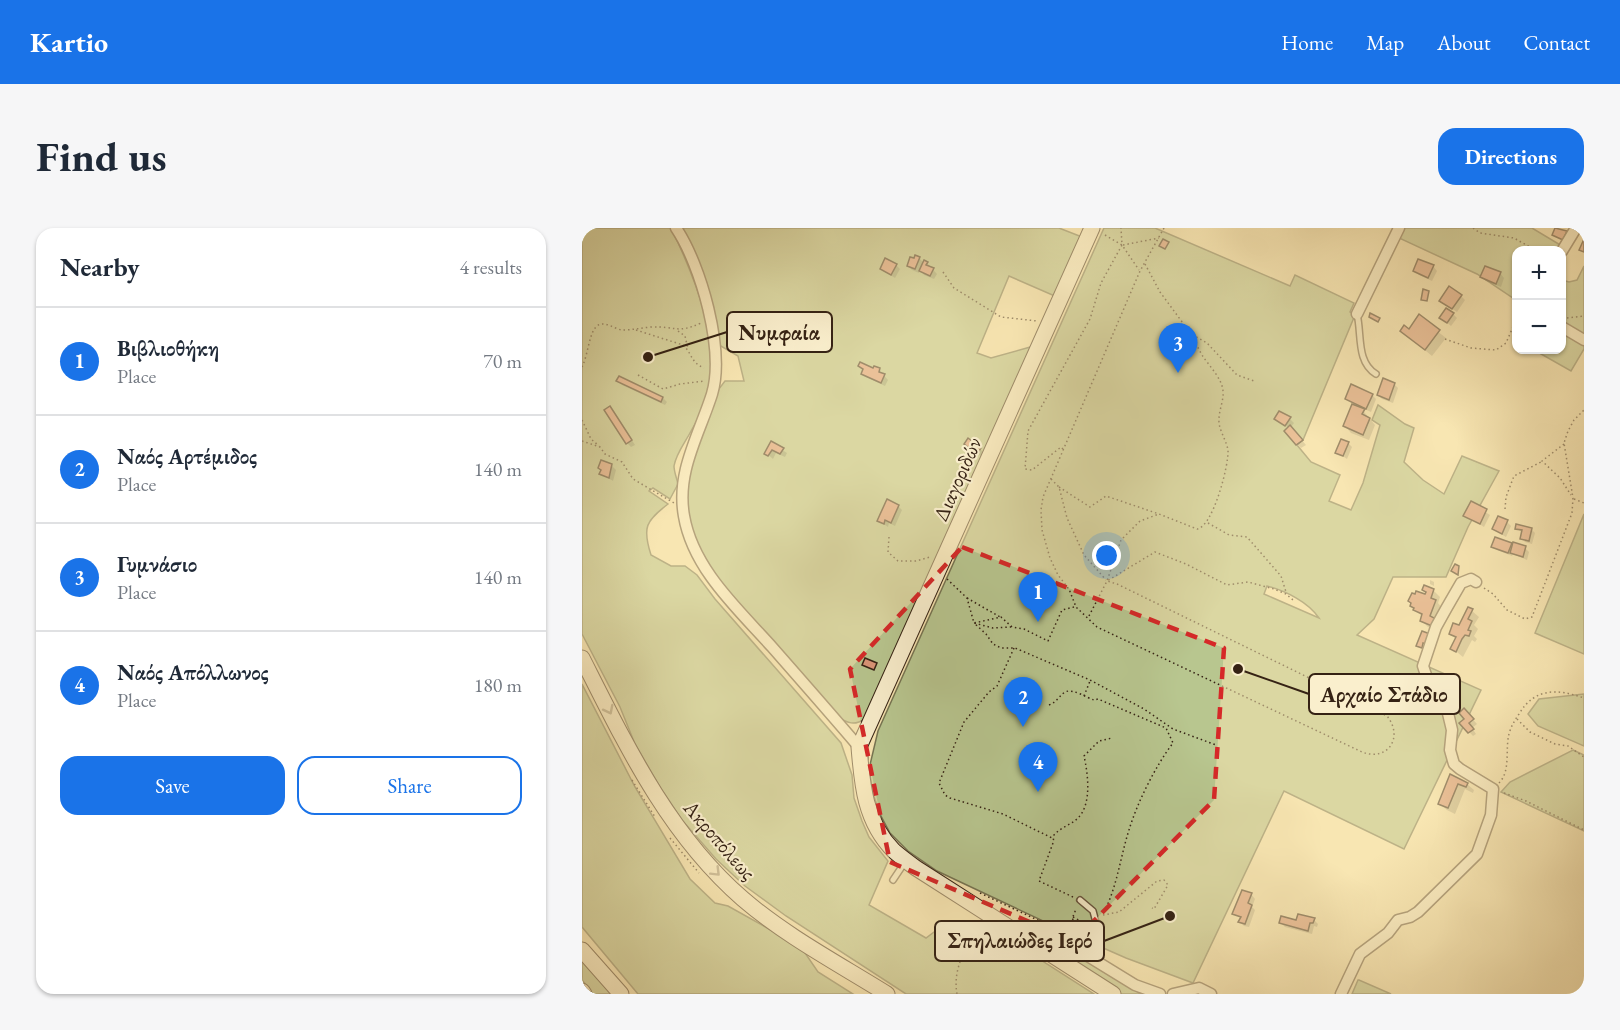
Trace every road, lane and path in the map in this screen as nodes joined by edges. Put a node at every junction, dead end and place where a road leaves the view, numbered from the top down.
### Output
1 (676, 228) edge
2 (1122, 228) edge
3 (1164, 228) edge
4 (1399, 228) edge
5 (1473, 228) edge
6 (1576, 228) edge
7 (1099, 231) edge
8 (1159, 238) junction
9 (1122, 245) junction
10 (1528, 246) edge
11 (1565, 246) edge
12 (1144, 263) junction
13 (1140, 271) junction
14 (943, 272) dead end
15 (1358, 314) joint
16 (1584, 316) edge
17 (1566, 317) edge
18 (710, 319) junction
19 (1050, 322) junction
20 (632, 329) junction
21 (1512, 329) edge
22 (1566, 329) edge
23 (678, 330) junction
24 (1191, 334) junction
25 (1445, 339) dead end
26 (1584, 340) edge
27 (688, 350) junction
28 (582, 367) edge
29 (1376, 374) dead end
30 (638, 375) dead end
31 (715, 376) junction
32 (1254, 381) dead end
33 (1584, 410) edge
34 (582, 420) edge
35 (582, 441) edge
36 (1564, 443) junction
37 (600, 447) junction
38 (1064, 449) junction
39 (1542, 461) junction
40 (1051, 479) junction
41 (1059, 488) junction
42 (1573, 498) junction
43 (1584, 503) edge
44 (683, 507) junction
45 (1505, 510) dead end
46 (1159, 514) junction
47 (1207, 523) junction
48 (889, 537) dead end
49 (945, 555) junction
50 (946, 578) dead end
51 (1107, 581) junction
52 (1476, 582) joint
53 (1286, 594) junction
54 (967, 598) junction
55 (1293, 600) dead end
56 (1076, 607) junction
57 (1001, 617) junction
58 (1089, 617) junction
59 (974, 623) junction
60 (1012, 627) junction
61 (1015, 648) junction
62 (582, 658) edge
63 (1090, 680) junction
64 (1084, 696) junction
65 (1584, 698) edge
66 (1050, 705) dead end
67 (1517, 718) junction
68 (1112, 738) dead end
69 (1216, 745) dead end
70 (859, 747) junction
71 (1584, 757) edge
72 (1493, 789) junction
73 (1584, 830) edge
74 (1053, 838) junction
75 (906, 860) junction
76 (893, 880) dead end
77 (981, 894) dead end
78 (1080, 900) junction
79 (1152, 908) dead end
80 (993, 918) junction
81 (972, 929) joint
82 (1059, 930) junction
83 (1075, 943) dead end
84 (582, 950) edge
85 (1085, 952) junction
86 (1062, 961) junction
87 (621, 994) edge
88 (887, 994) edge
89 (957, 994) edge
90 (1113, 994) edge
91 (1160, 994) edge
92 (1173, 994) edge
93 (1211, 994) edge
94 (1341, 994) edge

1 - 18 street
2 - 9 path
3 - 8 path
4 - 15 street
5 - 10 path
6 - 11 street
7 - 9 path
7 - 19 street, Διαγοριδών
8 - 9 path
8 - 12 path
9 - 13 path
9 - 38 path
12 - 13 path
12 - 24 path
13 - 38 path
14 - 19 path
15 - 29 lane
16 - 17 path
18 - 23 path
18 - 31 street
19 - 49 street, Διαγοριδών
20 - 23 path
20 - 27 path
20 - 28 path
21 - 25 path
22 - 26 street
23 - 27 path
24 - 32 path
24 - 47 path
27 - 31 path
30 - 31 path
31 - 44 street
33 - 36 path
34 - 37 path
35 - 37 path
36 - 39 path
36 - 42 path
37 - 44 path
38 - 40 path
39 - 42 path
39 - 45 path
40 - 41 path
40 - 56 path
41 - 46 path
41 - 51 path
42 - 43 path
42 - 52 path
44 - 70 street
46 - 47 path
46 - 51 path
47 - 53 path
48 - 49 path
49 - 70 street, Διαγοριδών
50 - 54 path
51 - 53 path
51 - 58 path
51 - 58 path
52 - 72 street
53 - 55 path
54 - 57 path
54 - 59 path
56 - 58 path
56 - 60 path
57 - 59 path
57 - 60 path
59 - 60 path
59 - 61 path
61 - 63 path
61 - 74 path
62 -> 88 street, Ακροπόλεως
63 - 64 path
63 - 69 path
64 - 66 path
64 - 79 path
65 - 67 path
67 - 71 path
67 - 72 path
68 - 74 path
70 - 75 street
72 - 73 path
72 - 94 street
74 - 78 path
75 - 76 lane
75 - 80 street
77 - 82 path
78 - 82 path
78 - 85 lane
80 - 81 lane
80 - 86 street
81 - 89 path
82 - 83 path
84 - 87 street
85 - 86 street
85 - 91 street
86 - 90 street
92 - 93 street

